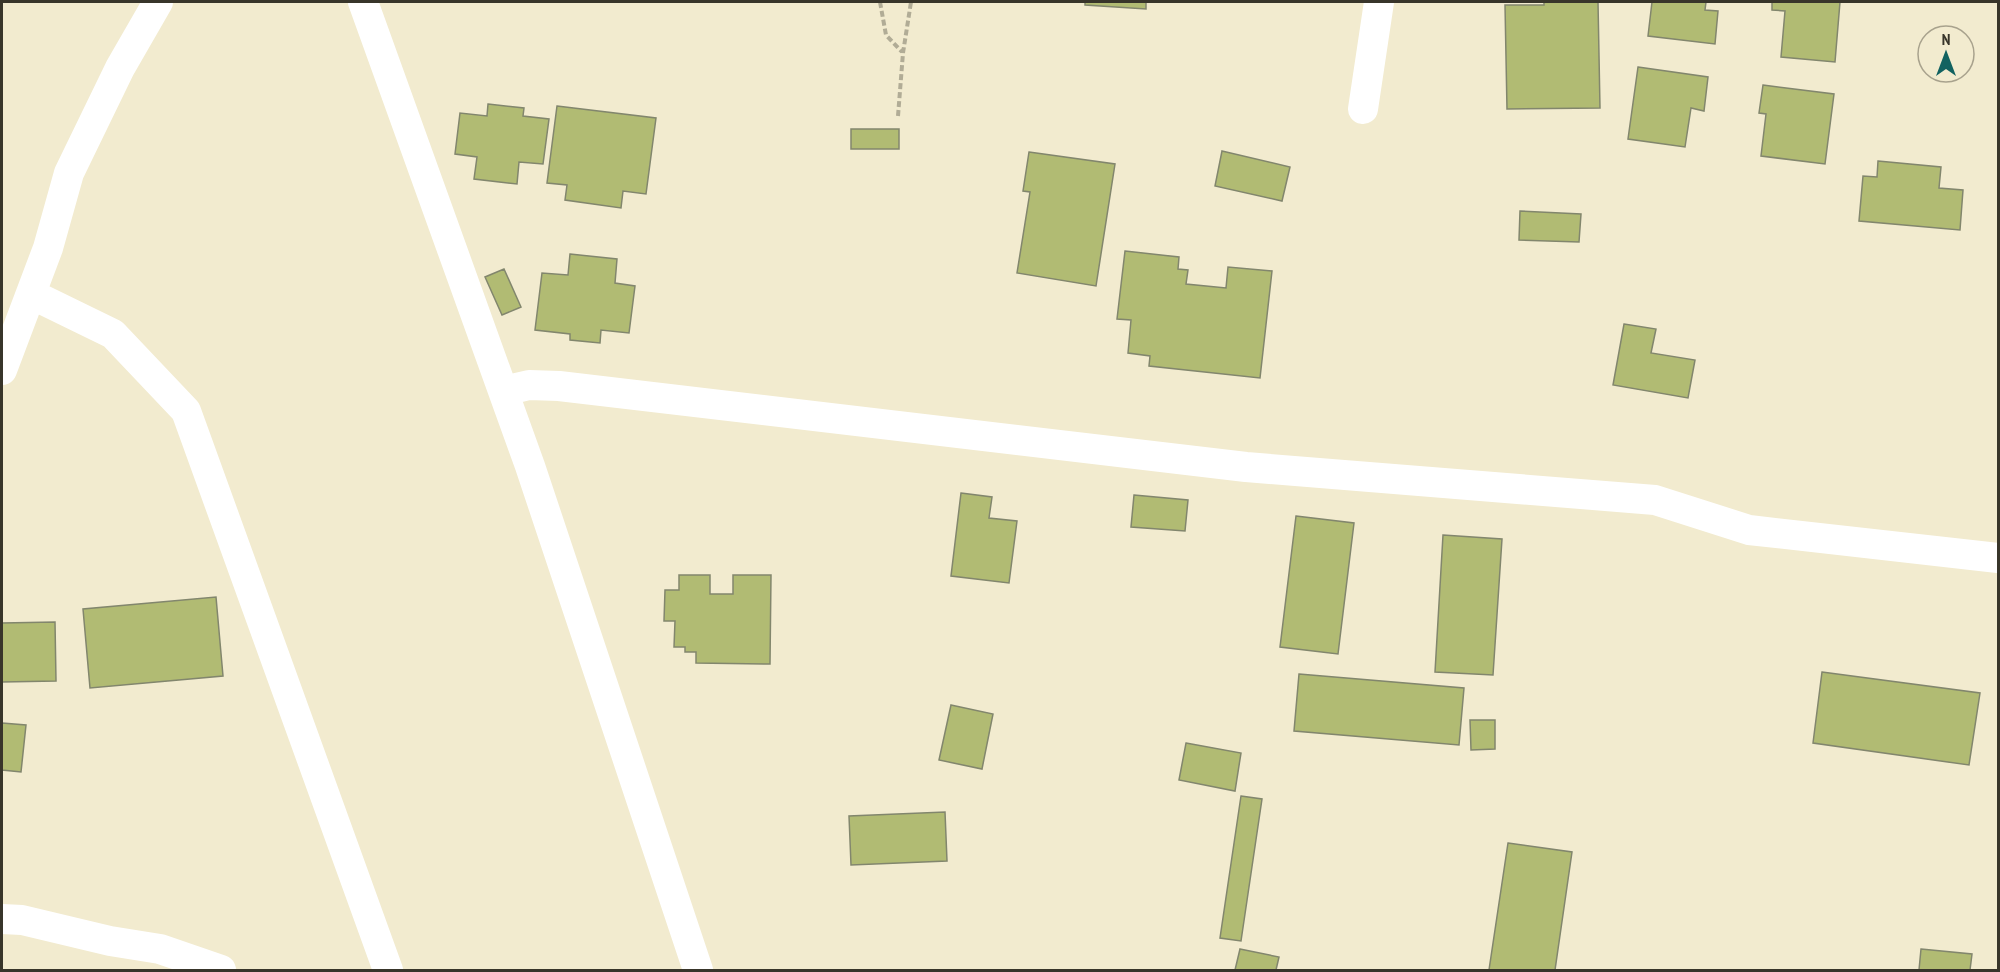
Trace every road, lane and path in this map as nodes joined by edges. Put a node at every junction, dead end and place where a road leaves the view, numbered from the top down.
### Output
1 (158, 2) edge
2 (363, 2) edge
3 (880, 2) edge
4 (911, 2) edge
5 (1379, 2) edge
6 (903, 53) junction
7 (1363, 110) dead end
8 (898, 116) dead end
9 (31, 294) junction
10 (2, 370) edge
11 (504, 391) junction
12 (1998, 558) edge
13 (2, 919) edge
14 (222, 970) edge
15 (387, 970) edge
16 (698, 970) edge

1 - 9 street
2 - 11 street
3 - 6 path
4 - 6 path
5 - 7 street
6 - 8 path
9 - 10 street
9 - 15 street
11 - 12 street
11 - 16 street
13 - 14 street

